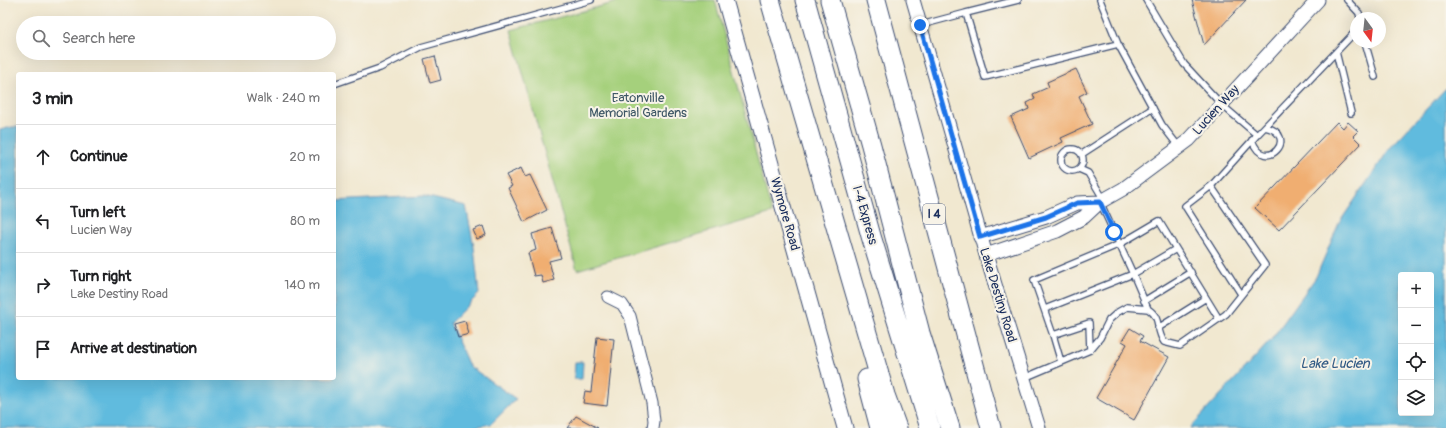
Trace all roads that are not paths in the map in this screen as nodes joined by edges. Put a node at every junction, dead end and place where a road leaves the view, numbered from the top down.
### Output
1 (591, 0) edge
2 (725, 0) edge
3 (770, 0) edge
4 (805, 0) edge
5 (830, 0) edge
6 (876, 0) edge
7 (913, 0) edge
8 (1018, 0) edge
9 (1100, 0) edge
10 (1146, 0) edge
11 (1318, 0) edge
12 (1347, 0) edge
13 (1358, 12) edge
14 (966, 13) junction
15 (920, 25) junction
16 (1350, 37) edge
17 (1118, 44) junction
18 (1367, 48) edge
19 (1336, 52) junction
20 (1375, 78) dead end
21 (336, 83) edge
22 (1222, 105) junction
23 (1153, 108) junction
24 (1351, 113) dead end
25 (1265, 126) junction
26 (1257, 135) junction
27 (1252, 140) junction
28 (1179, 147) junction
29 (1082, 154) junction
30 (1079, 169) junction
31 (1211, 186) junction
32 (1102, 201) junction
33 (980, 237) junction
34 (1120, 244) junction
35 (1176, 249) junction
36 (986, 255) junction
37 (1191, 272) junction
38 (1134, 274) junction
39 (1241, 294) junction
40 (608, 298) dead end
41 (1206, 298) junction
42 (1144, 301) junction
43 (858, 304) junction
44 (1045, 309) junction
45 (1148, 309) junction
46 (1219, 319) junction
47 (1158, 328) junction
48 (1053, 335) junction
49 (1090, 350) junction
50 (1061, 362) junction
51 (1024, 378) junction
52 (653, 428) edge
53 (845, 428) edge
54 (880, 428) edge
55 (897, 428) edge
56 (930, 428) edge
57 (950, 428) edge
58 (991, 428) edge
59 (1039, 428) edge

1 - 21 lane
2 - 53 main road, Wymore Road
3 - 43 highway
4 - 56 highway, I-4 Express
5 - 57 highway, I-4 Express
6 - 58 highway, I 4
7 - 15 street, Lake Destiny Road
8 - 14 lane
9 - 17 lane
10 - 22 lane
11 - 22 street, Lucien Way
12 - 13 lane
14 - 15 lane
14 - 17 lane
15 - 33 street, Lake Destiny Road
16 - 19 lane
17 - 23 lane
18 - 20 lane
19 - 24 lane
19 - 25 lane
22 - 26 lane
22 - 28 street, Lucien Way
23 - 28 lane
23 - 29 lane
25 - 26 lane
25 - 27 lane
26 - 27 lane
27 - 31 lane
28 - 32 street, Lucien Way
29 - 30 lane
29 - 30 lane
30 - 32 lane
31 - 39 lane
31 - 39 lane
32 - 33 street, Lucien Way
32 - 34 lane
32 - 36 street, Lucien Way
33 - 36 street, Lake Destiny Road
34 - 35 lane
34 - 38 lane
34 - 44 lane
35 - 37 lane
35 - 38 lane
36 - 51 street, Lake Destiny Road
37 - 41 lane
37 - 42 lane
38 - 42 lane
38 - 44 lane
39 - 46 lane
40 - 52 street
41 - 46 lane
41 - 47 lane
42 - 45 lane
43 - 54 highway
43 - 55 highway
44 - 48 lane
45 - 47 lane
45 - 49 lane
46 - 47 lane
48 - 49 lane
48 - 50 lane
49 - 50 lane
50 - 51 lane
51 - 59 street, Lake Destiny Road

